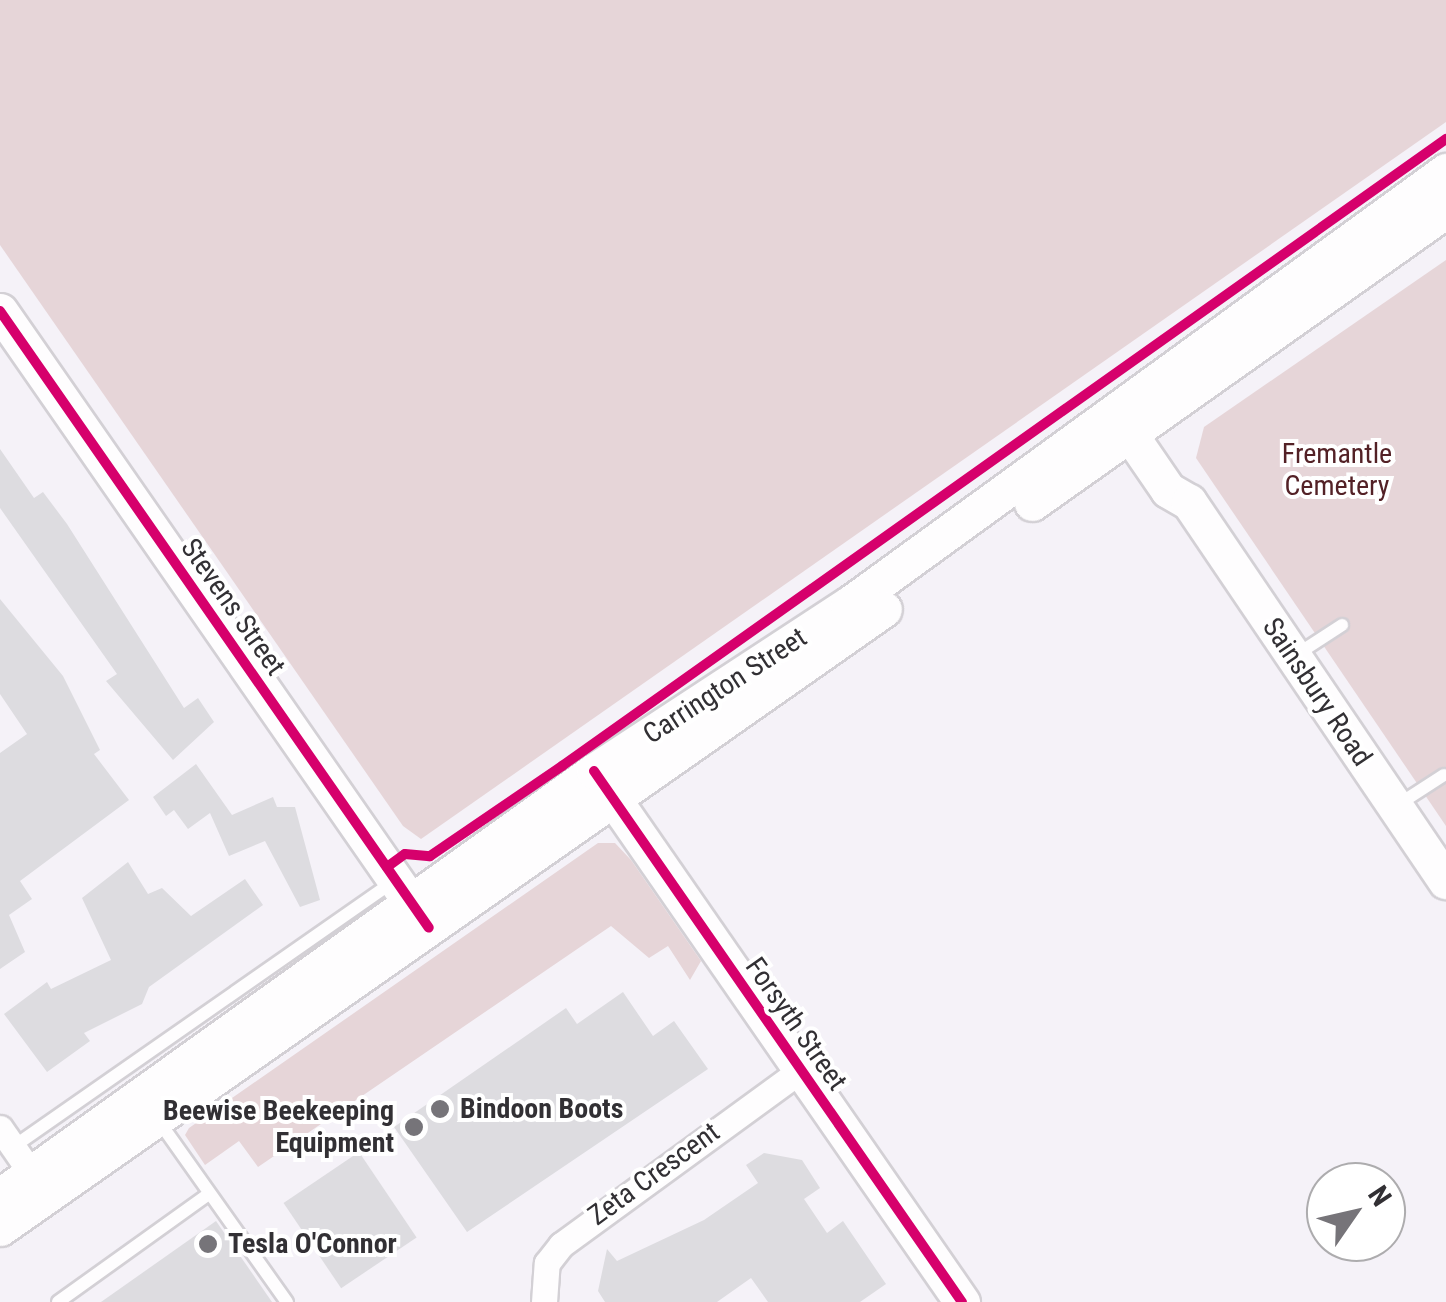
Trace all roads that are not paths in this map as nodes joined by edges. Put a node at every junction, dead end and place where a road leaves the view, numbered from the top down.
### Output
1 (1446, 171) edge
2 (1446, 210) edge
3 (0, 311) edge
4 (1132, 414) junction
5 (1342, 625) dead end
6 (1294, 656) junction
7 (594, 770) junction
8 (1444, 774) edge
9 (614, 800) junction
10 (1396, 807) junction
11 (1446, 881) edge
12 (413, 904) junction
13 (801, 1070) junction
14 (157, 1118) junction
15 (23, 1161) edge
16 (210, 1194) junction
17 (0, 1196) edge
18 (0, 1228) edge
19 (250, 1250) junction
20 (247, 1266) dead end
21 (58, 1302) edge
22 (287, 1302) edge
23 (544, 1302) edge
24 (962, 1302) edge

1 - 4 main road, Carrington Street
2 - 4 main road, Carrington Street
3 - 12 main road, Stevens Street
4 - 6 main road, Sainsbury Road
4 - 7 main road, Carrington Street
4 - 9 main road, Carrington Street
5 - 6 lane
6 - 10 main road, Sainsbury Road
7 - 9 main road, Forsyth Street
7 - 12 main road, Carrington Street
8 - 10 lane
9 - 12 main road, Carrington Street
9 - 13 main road, Forsyth Street
10 - 11 main road, Sainsbury Road
12 - 14 main road, Carrington Street
12 - 15 main road, Carrington Street
13 - 23 street, Zeta Crescent
13 - 24 main road, Forsyth Street
14 - 15 main road, Carrington Street
14 - 16 lane
15 - 17 main road, Carrington Street
15 - 18 main road, Carrington Street
16 - 19 lane
16 - 21 lane
19 - 20 lane
19 - 22 lane

